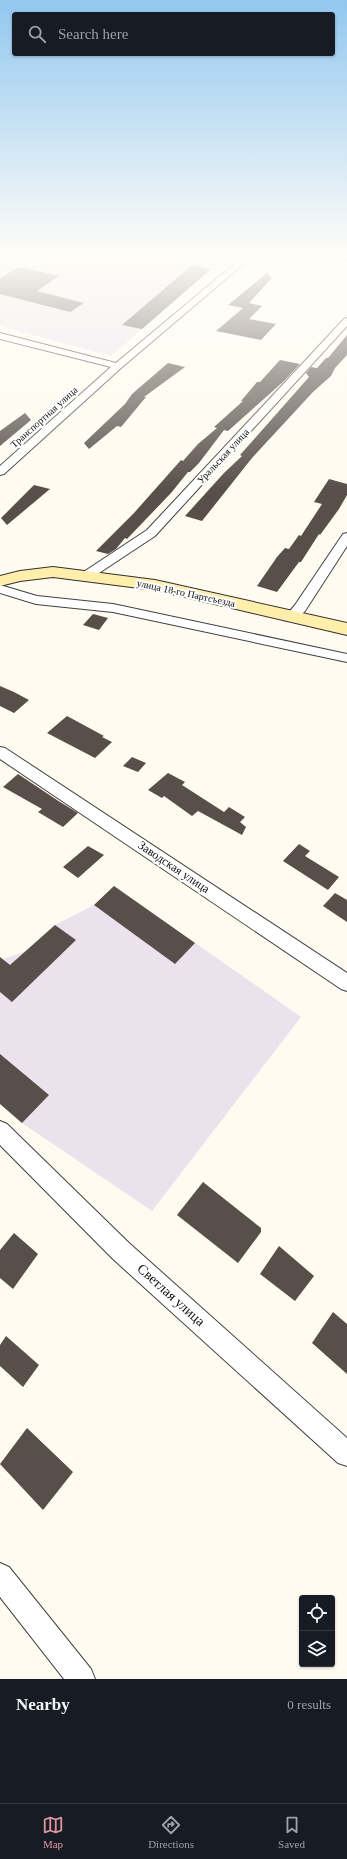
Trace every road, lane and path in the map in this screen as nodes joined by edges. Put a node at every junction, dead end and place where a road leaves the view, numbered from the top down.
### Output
1 (157, 333) edge
2 (336, 333) edge
3 (0, 336) edge
4 (118, 366) junction
5 (0, 472) edge
6 (347, 537) edge
7 (92, 572) junction
8 (0, 574) edge
9 (0, 581) edge
10 (0, 589) edge
11 (295, 612) junction
12 (347, 618) edge
13 (347, 629) edge
14 (347, 658) edge
15 (0, 752) edge
16 (347, 983) edge
17 (0, 1131) edge
18 (347, 1454) edge
19 (0, 1576) edge
20 (81, 1679) edge

1 - 4 street, Транспортная улица
2 - 7 street, Уральская улица
3 - 4 street
4 - 5 street, Транспортная улица
6 - 11 street
7 - 8 main road, улица 18-го Партсъезда
7 - 9 main road, улица 18-го Партсъезда
7 - 11 main road, улица 18-го Партсъезда
10 - 14 street
11 - 12 main road, улица 18-го Партсъезда
11 - 13 main road, улица 18-го Партсъезда
15 - 16 street, Заводская улица
17 - 18 street, Светлая улица
19 - 20 street

